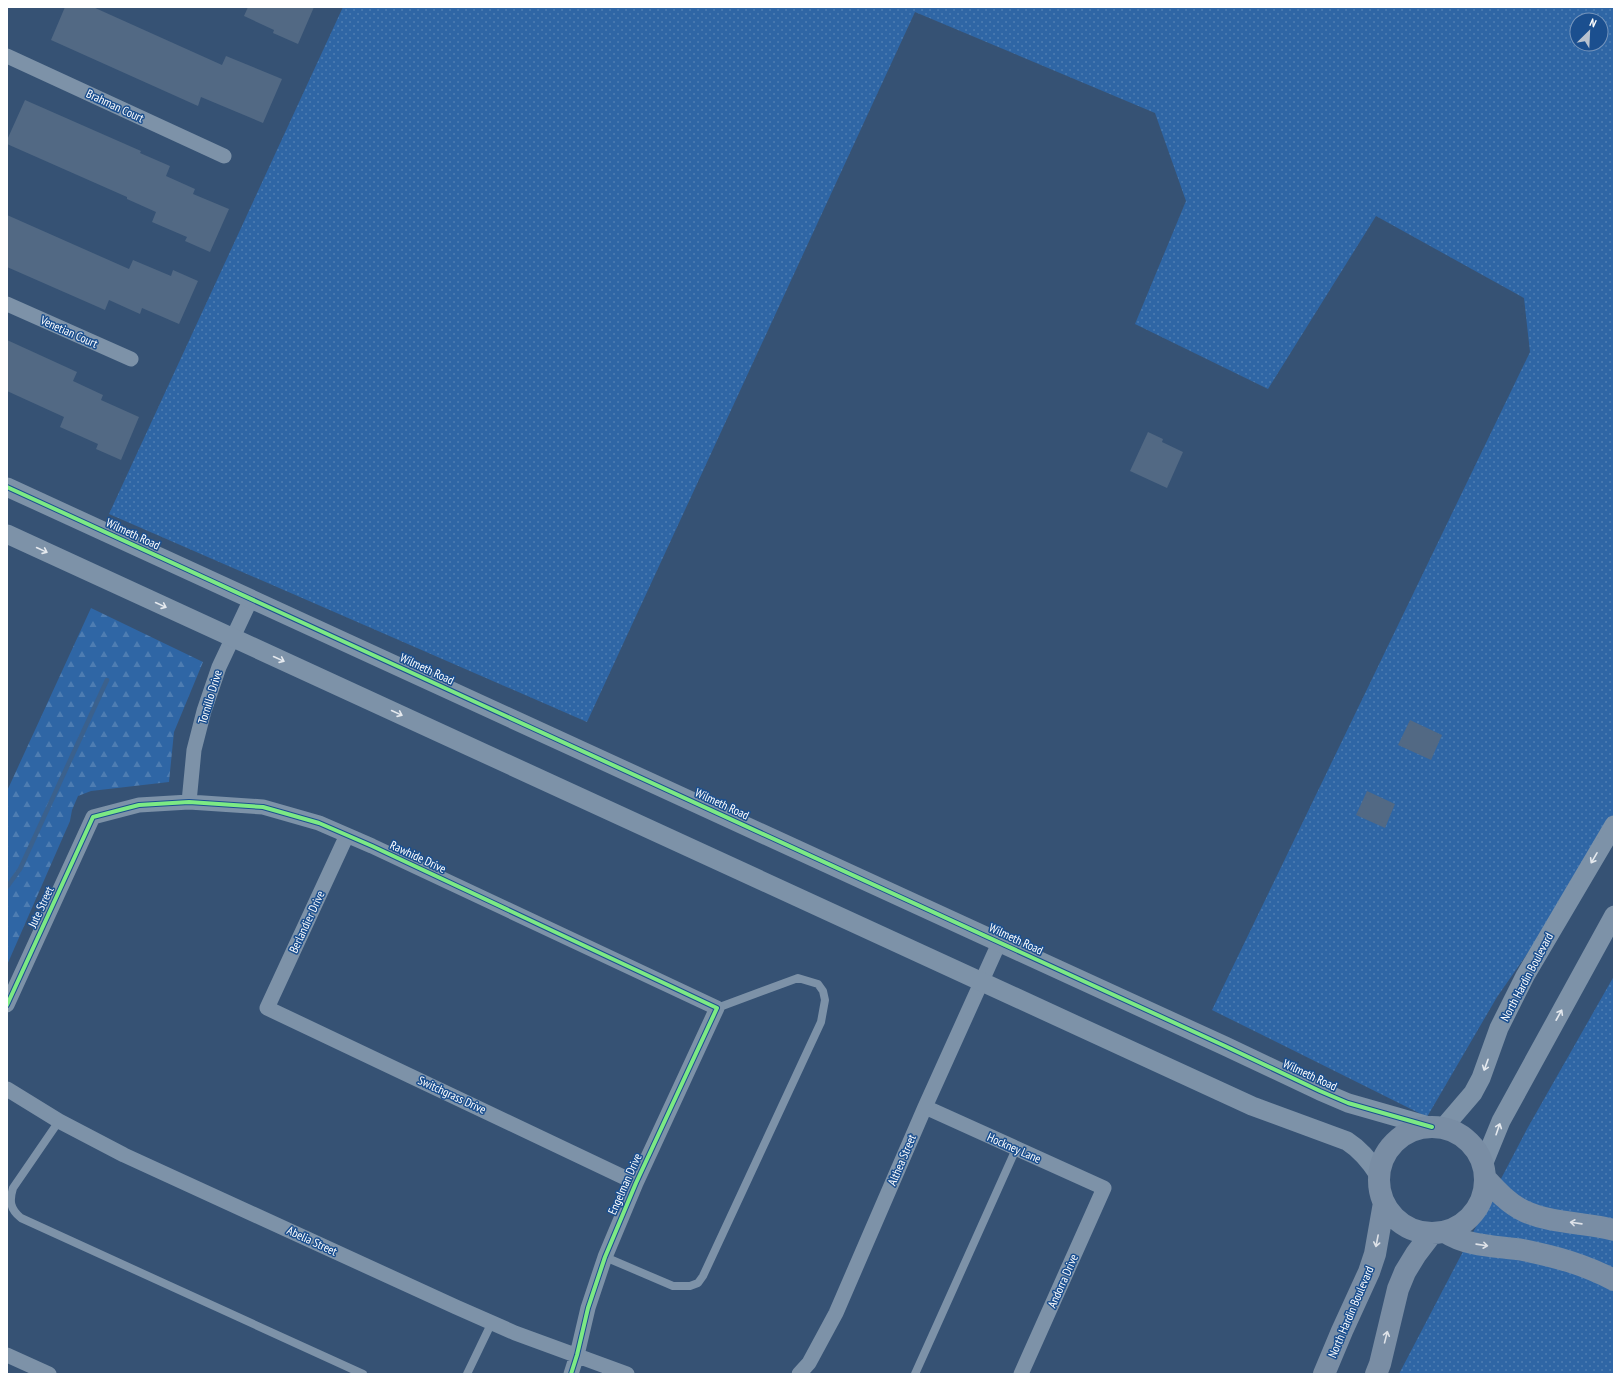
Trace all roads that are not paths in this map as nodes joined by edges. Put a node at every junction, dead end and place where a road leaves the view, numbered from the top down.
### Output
1 (7, 56) edge
2 (224, 156) dead end
3 (7, 304) edge
4 (131, 359) dead end
5 (7, 487) edge
6 (7, 534) edge
7 (251, 599) junction
8 (233, 638) junction
9 (189, 802) junction
10 (93, 817) joint
11 (1614, 825) edge
12 (347, 835) junction
13 (1614, 915) edge
14 (1000, 943) junction
15 (982, 982) junction
16 (7, 1005) edge
17 (268, 1008) joint
18 (717, 1008) junction
19 (7, 1089) edge
20 (925, 1107) junction
21 (59, 1121) junction
22 (1438, 1128) junction
23 (1016, 1149) junction
24 (1485, 1172) junction
25 (1379, 1175) junction
26 (636, 1183) junction
27 (1104, 1188) joint
28 (1384, 1203) junction
29 (1614, 1230) edge
30 (1439, 1233) junction
31 (605, 1257) junction
32 (1614, 1280) edge
33 (492, 1322) junction
34 (7, 1355) edge
35 (577, 1355) junction
36 (49, 1374) edge
37 (362, 1374) edge
38 (468, 1374) edge
39 (571, 1374) edge
40 (627, 1374) edge
41 (799, 1374) edge
42 (915, 1374) edge
43 (1021, 1374) edge
44 (1324, 1374) edge
45 (1376, 1374) edge

1 - 2 street, Brahman Court
3 - 4 street, Venetian Court
5 - 7 street, Wilmeth Road
6 -> 8 street
7 - 8 street, Tornillo Drive
7 - 14 street, Wilmeth Road
8 - 9 street, Tornillo Drive
8 -> 15 street
9 - 10 street, Rawhide Drive
9 - 12 street, Rawhide Drive
10 - 16 street, Jute Street
11 -> 22 street, North Hardin Boulevard
12 - 17 street, Berlandier Drive
12 - 18 street, Rawhide Drive
24 -> 13 street
14 - 15 street, Althea Street
14 - 22 street, Wilmeth Road
15 - 20 street, Althea Street
15 - 25 street
17 - 26 street, Switchgrass Drive
18 - 26 street, Engelman Drive
18 - 31 lane
19 - 21 street, Abelia Street
20 - 23 street, Hockney Lane
20 - 41 street, Althea Street
21 - 33 street, Abelia Street
21 - 37 lane
22 - 24 main road
22 - 25 main road
23 - 27 street, Hockney Lane
23 - 42 lane
29 -> 24 main road
24 - 30 main road
25 - 28 main road
26 - 31 street, Engelman Drive
27 - 43 street, Andorra Drive
28 - 30 main road
28 -> 44 main road, North Hardin Boulevard
30 -> 32 main road
45 -> 30 main road
31 - 35 street, Engelman Drive
33 - 35 street, Abelia Street
33 - 38 lane
34 - 36 street
35 - 39 street, Engelman Drive
35 - 40 street, Abelia Street

